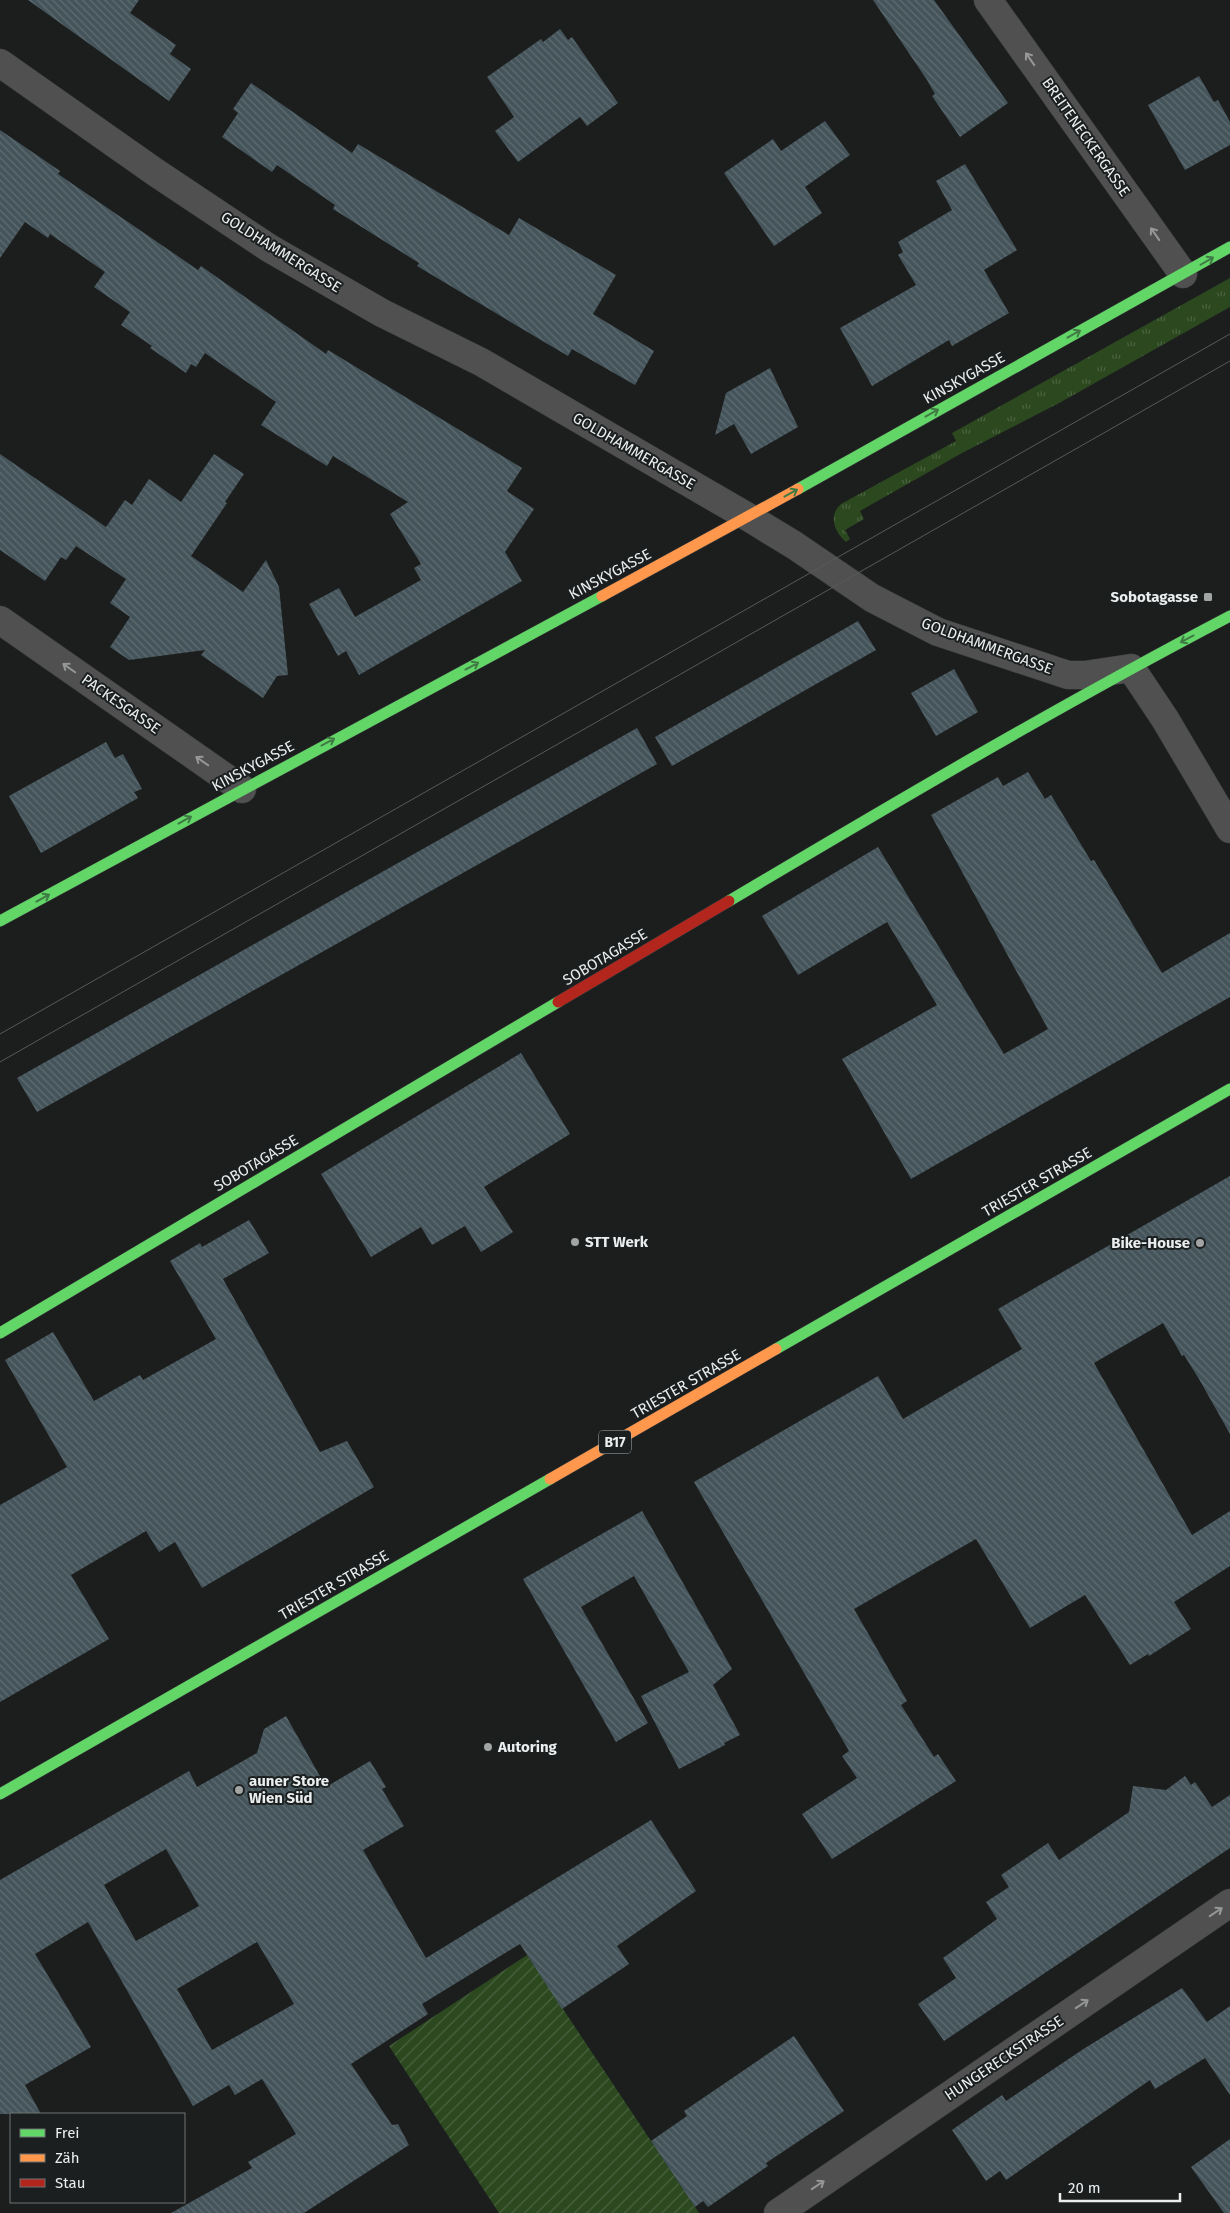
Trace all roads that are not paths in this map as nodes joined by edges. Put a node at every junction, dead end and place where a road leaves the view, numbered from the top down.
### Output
1 (988, 0) edge
2 (0, 62) edge
3 (1230, 247) edge
4 (1183, 274) junction
5 (748, 517) junction
6 (1230, 616) edge
7 (0, 620) edge
8 (1131, 668) junction
9 (242, 789) junction
10 (1230, 830) edge
11 (0, 921) edge
12 (1230, 1089) edge
13 (0, 1333) edge
14 (0, 1794) edge
15 (1230, 1903) edge
16 (778, 2213) edge

4 -> 1 street, BREITENECKERGASSE
2 - 5 street, GOLDHAMMERGASSE
4 -> 3 street, KINSKYGASSE
5 -> 4 street, KINSKYGASSE
5 - 8 street, GOLDHAMMERGASSE
9 -> 5 street, KINSKYGASSE
6 -> 8 street, SOBOTAGASSE
9 -> 7 street, PACKESGASSE
8 - 10 street
8 - 13 street, SOBOTAGASSE
11 -> 9 street, KINSKYGASSE
12 - 14 street, TRIESTER STRASSE / B17
16 -> 15 street, HUNGERECKSTRASSE

